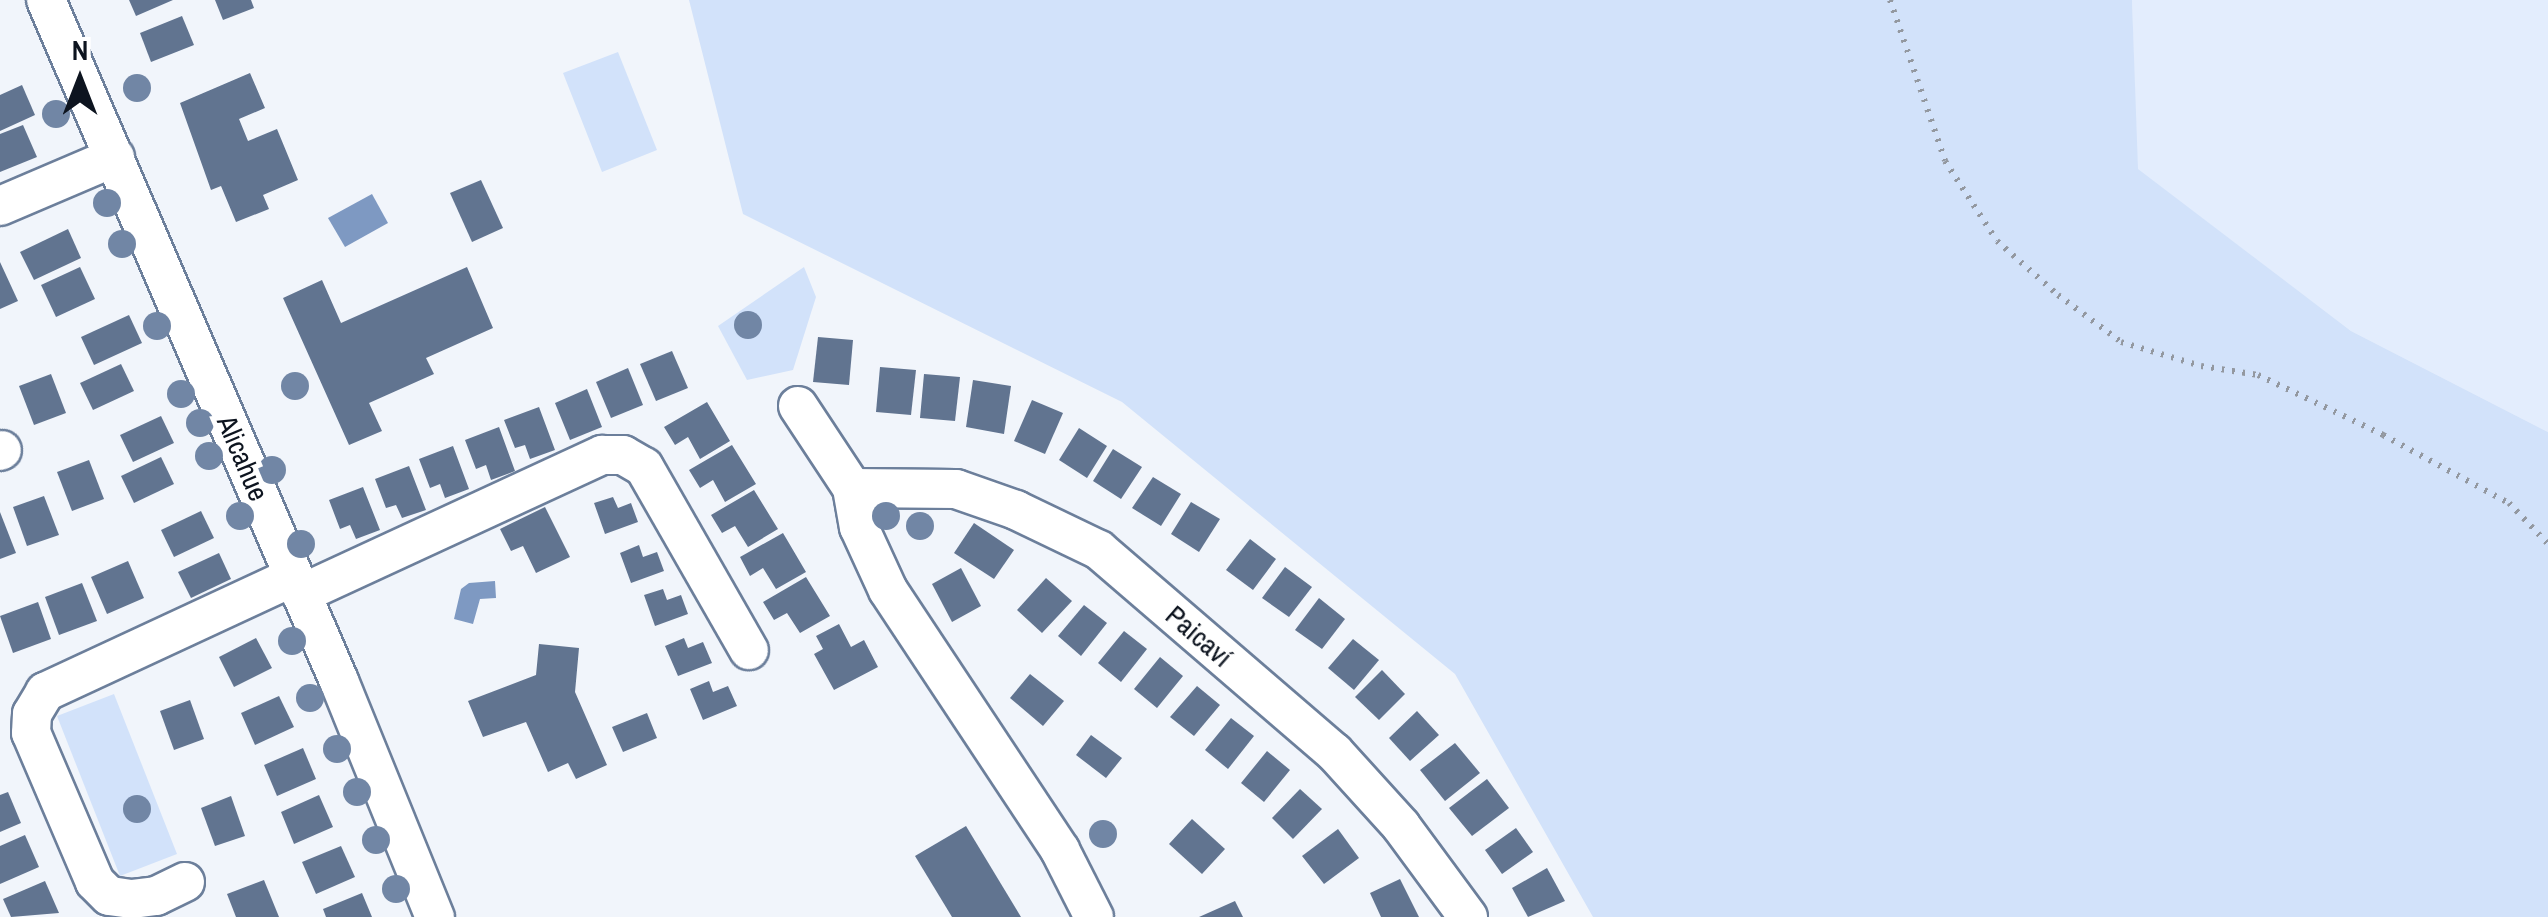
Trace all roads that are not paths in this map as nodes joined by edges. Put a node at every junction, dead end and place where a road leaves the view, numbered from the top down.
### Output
1 (46, 0) edge
2 (114, 157) junction
3 (0, 206) edge
4 (798, 406) dead end
5 (852, 488) junction
6 (297, 585) junction
7 (749, 650) dead end
8 (185, 882) dead end
9 (435, 917) edge
10 (1094, 917) edge
11 (1468, 917) edge

1 - 2 street, Alicahue
2 - 3 street
2 - 6 street, Alicahue
4 - 5 street
5 - 10 street
5 - 11 street, Paicaví
6 - 7 street
6 - 8 street
6 - 9 street, Alicahue

